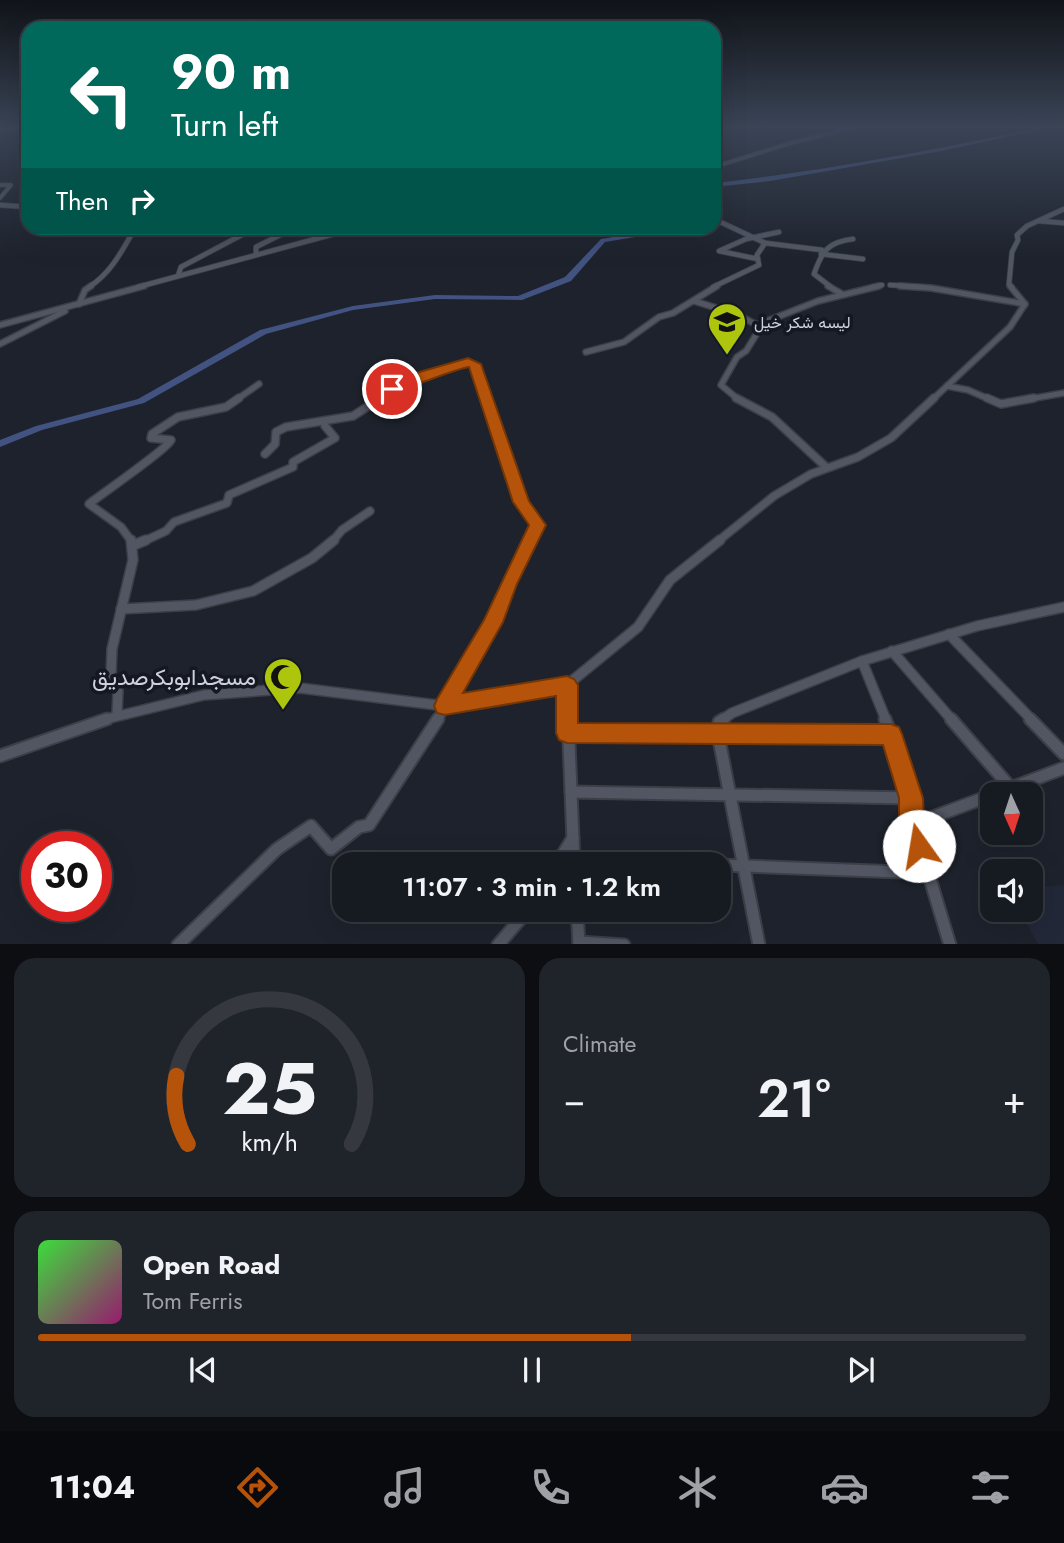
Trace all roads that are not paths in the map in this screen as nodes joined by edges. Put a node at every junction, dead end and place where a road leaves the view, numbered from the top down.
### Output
1 (0, 185) edge
2 (0, 198) edge
3 (0, 205) edge
4 (21, 206) edge
5 (1064, 209) edge
6 (1038, 221) junction
7 (721, 222) edge
8 (1064, 223) edge
9 (779, 232) dead end
10 (131, 235) edge
11 (242, 235) edge
12 (278, 235) edge
13 (322, 235) edge
14 (330, 235) edge
15 (326, 236) junction
16 (756, 238) junction
17 (853, 239) dead end
18 (765, 243) junction
19 (821, 252) junction
20 (256, 255) junction
21 (758, 259) junction
22 (863, 259) dead end
23 (178, 276) junction
24 (882, 285) dead end
25 (890, 285) dead end
26 (842, 294) junction
27 (694, 301) junction
28 (81, 303) junction
29 (1025, 304) junction
30 (0, 325) edge
31 (757, 325) junction
32 (0, 344) edge
33 (586, 352) dead end
34 (259, 384) dead end
35 (947, 386) junction
36 (1064, 393) edge
37 (325, 426) dead end
38 (265, 454) dead end
39 (826, 467) junction
40 (370, 511) dead end
41 (134, 545) junction
42 (1064, 607) edge
43 (121, 609) junction
44 (949, 634) junction
45 (892, 652) junction
46 (862, 661) junction
47 (567, 685) junction
48 (445, 706) junction
49 (117, 715) junction
50 (567, 733) junction
51 (718, 734) junction
52 (891, 734) junction
53 (1064, 754) edge
54 (0, 756) edge
55 (1064, 768) edge
56 (1006, 782) edge
57 (1027, 782) edge
58 (570, 792) junction
59 (729, 795) junction
60 (911, 798) junction
61 (980, 800) edge
62 (912, 819) junction
63 (573, 837) junction
64 (564, 852) edge
65 (574, 852) edge
66 (731, 866) edge
67 (742, 866) junction
68 (927, 873) junction
69 (517, 922) edge
70 (578, 922) edge
71 (579, 943) edge
72 (177, 944) edge
73 (498, 944) edge
74 (624, 944) edge
75 (759, 944) edge
76 (950, 944) edge

1 - 2 street
3 - 4 street
5 - 6 street
6 - 8 street
6 - 29 street
7 - 16 street
9 - 16 street
10 - 28 street
11 - 23 street
12 - 20 street
13 - 15 street
14 - 15 street
15 - 20 street
16 - 18 street
16 - 21 street
17 - 19 street
18 - 19 street
18 - 21 street
19 - 22 street
19 - 26 street
20 - 23 street
21 - 27 street
23 - 28 street
24 - 26 street
25 - 29 street
26 - 31 street
27 - 31 street
27 - 33 street
28 - 30 street
28 - 32 street
29 - 35 street
31 - 39 street
34 - 41 street
35 - 36 street
35 - 39 street
37 - 41 street
38 - 48 street
39 - 47 street
40 - 43 street
41 - 43 street
42 - 44 street
43 - 49 street
44 - 45 street
44 - 53 street
45 - 46 street
45 - 56 street
46 - 51 street
46 - 52 street
47 - 48 street
47 - 50 street
48 - 49 street
48 - 72 street
49 - 54 street
50 - 51 street
50 - 58 street
51 - 52 street
51 - 59 street
52 - 60 street
55 - 57 street
58 - 59 street
58 - 63 street
59 - 60 street
59 - 67 street
60 - 62 street
61 - 62 street
62 - 68 street
63 - 64 street
63 - 65 street
66 - 67 street
67 - 68 street
67 - 75 street
68 - 76 street
69 - 73 street
70 - 71 street
71 - 74 street

